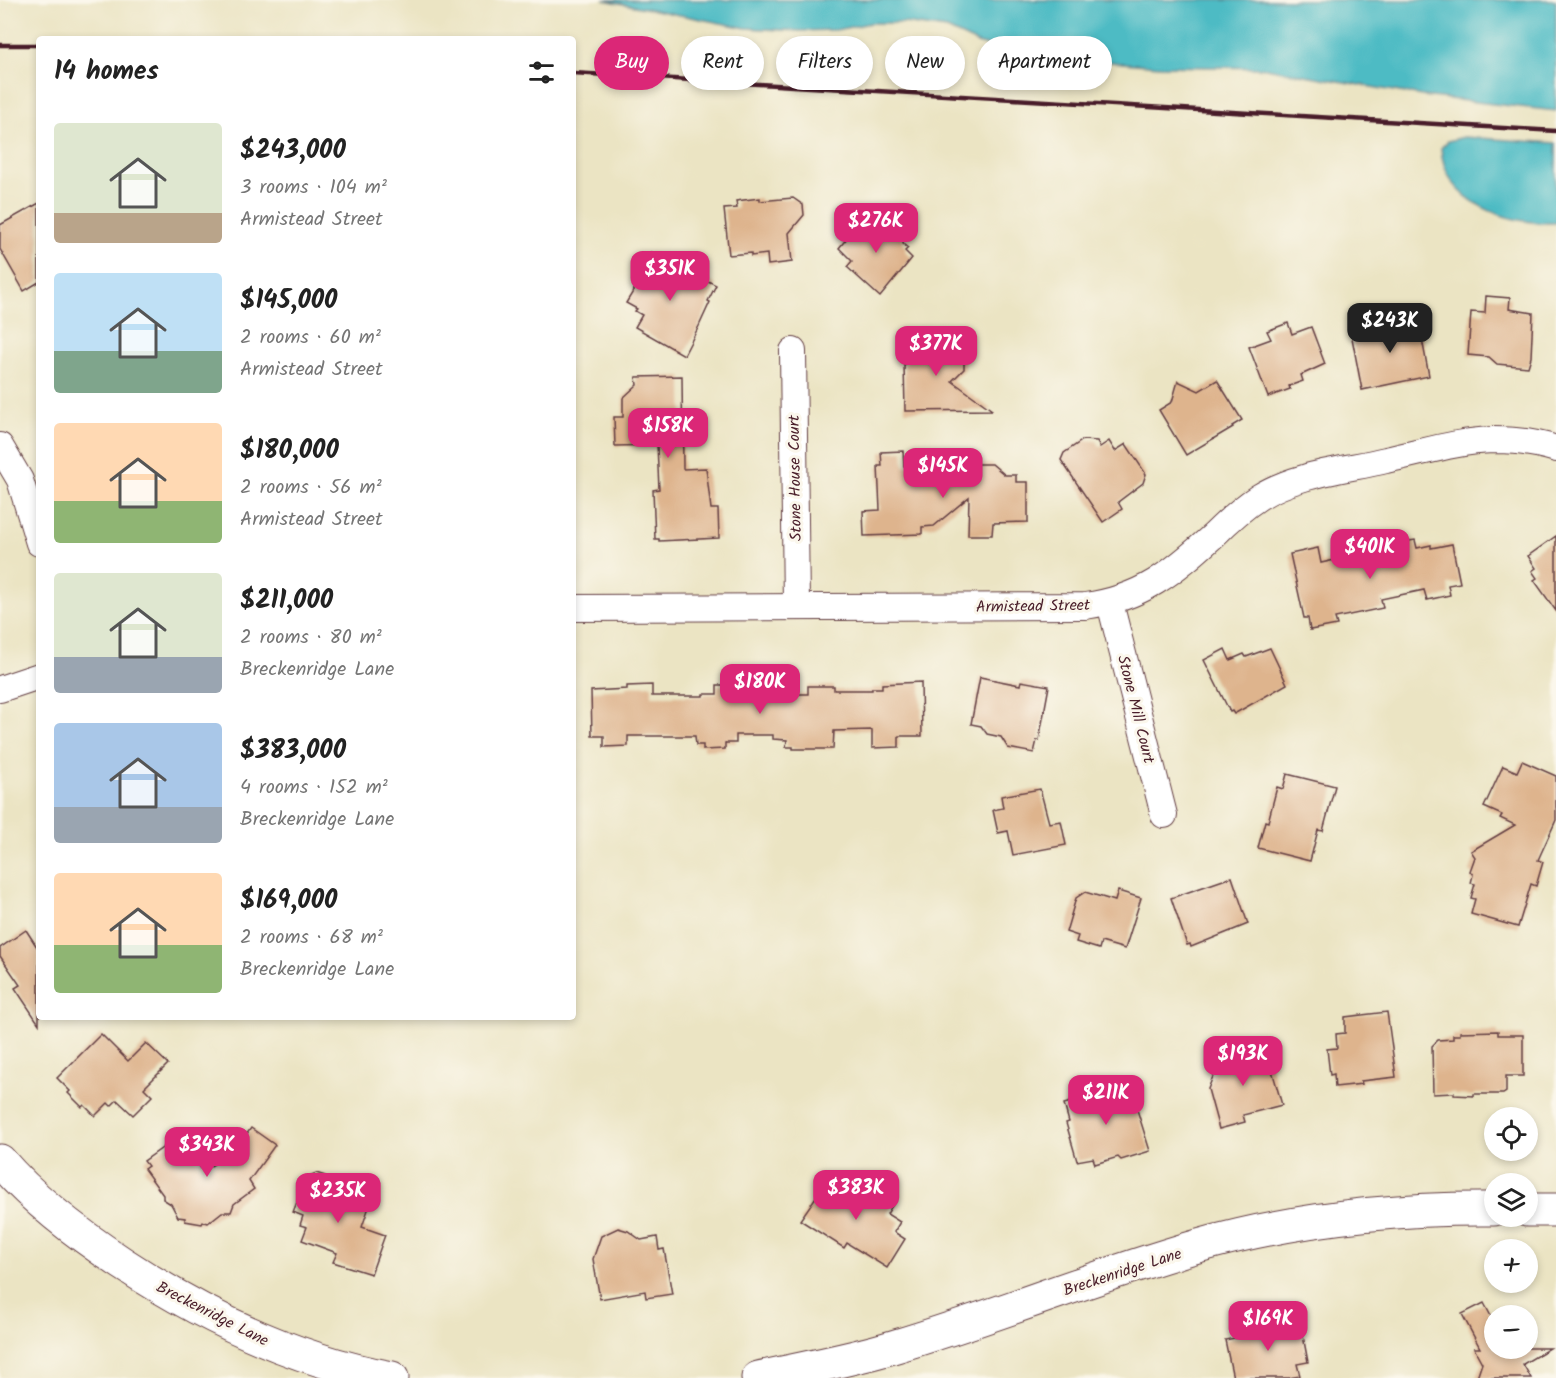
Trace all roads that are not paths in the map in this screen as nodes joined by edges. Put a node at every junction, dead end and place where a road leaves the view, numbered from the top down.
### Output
1 (793, 351) dead end
2 (0, 446) edge
3 (1556, 449) edge
4 (36, 533) edge
5 (1110, 603) junction
6 (796, 606) junction
7 (576, 608) edge
8 (36, 677) edge
9 (0, 689) edge
10 (1164, 815) dead end
11 (0, 1161) edge
12 (1484, 1209) edge
13 (1538, 1210) edge
14 (1556, 1210) edge
15 (392, 1378) edge
16 (758, 1378) edge

1 - 6 street, Stone House Court
2 - 4 street
3 - 5 street, Armistead Street
5 - 6 street, Armistead Street
5 - 10 street, Stone Mill Court
6 - 7 street, Armistead Street
8 - 9 street
11 - 15 street, Breckenridge Lane
12 - 16 street, Breckenridge Lane
13 - 14 street

